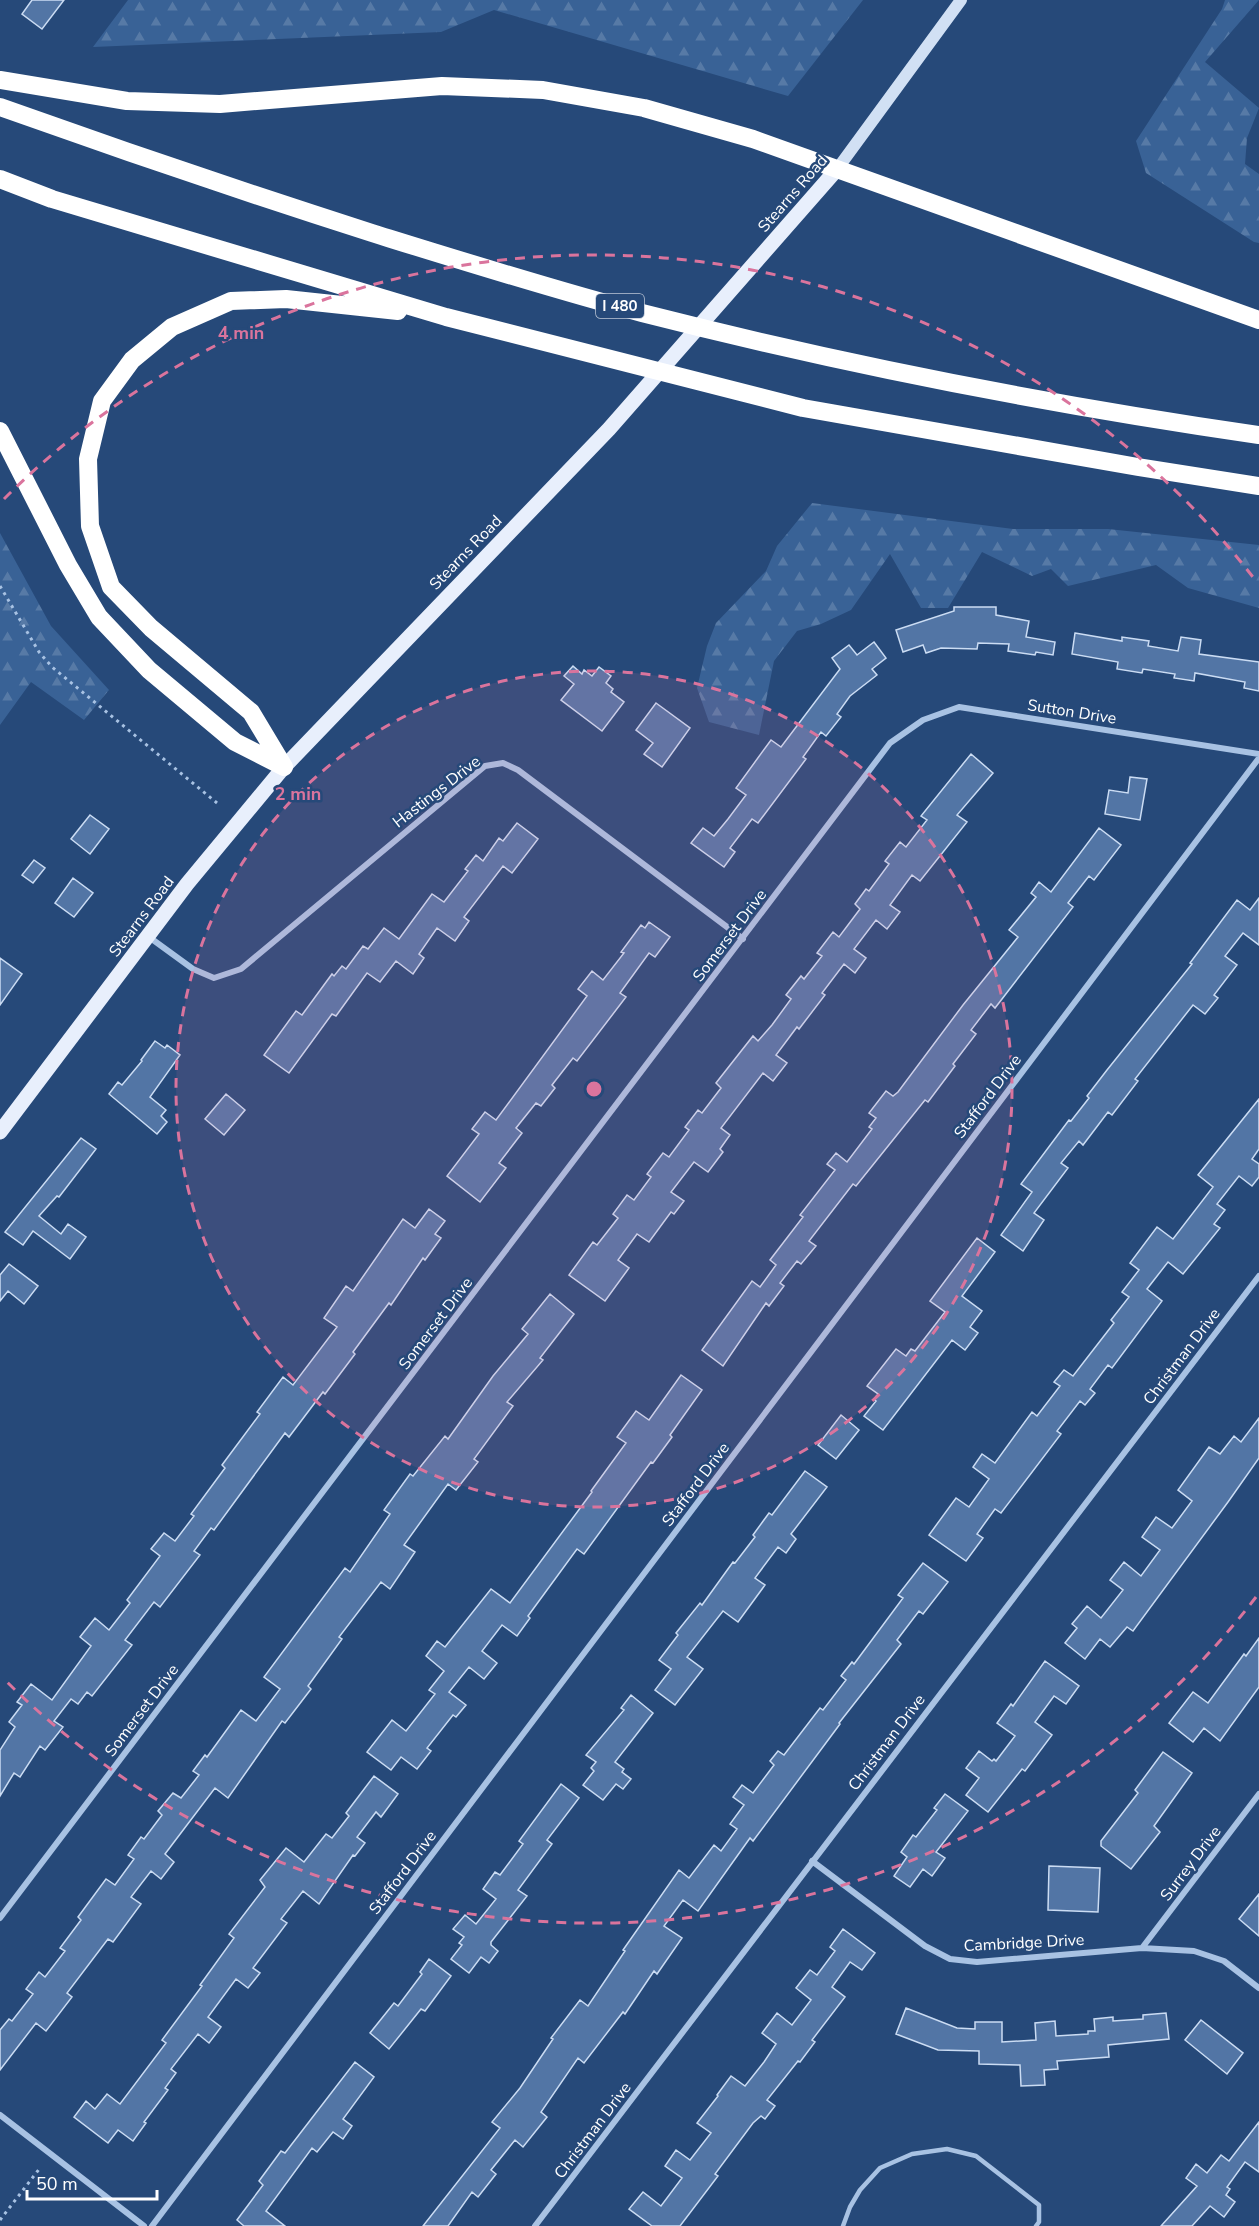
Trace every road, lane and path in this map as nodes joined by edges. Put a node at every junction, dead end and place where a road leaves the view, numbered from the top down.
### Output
1 (961, 0) edge
2 (0, 80) edge
3 (0, 106) edge
4 (838, 168) junction
5 (0, 179) edge
6 (446, 317) junction
7 (1259, 320) edge
8 (0, 431) edge
9 (1259, 435) edge
10 (1259, 486) edge
11 (0, 585) edge
12 (890, 743) joint
13 (1259, 756) edge
14 (284, 767) junction
15 (217, 802) dead end
16 (148, 936) junction
17 (743, 939) junction
18 (0, 1132) edge
19 (1259, 1276) edge
20 (1259, 1794) edge
21 (812, 1861) junction
22 (0, 1918) edge
23 (1142, 1948) junction
24 (1259, 1988) edge
25 (0, 2115) edge
26 (40, 2168) dead end
27 (0, 2220) edge
28 (144, 2226) edge
29 (152, 2226) edge
30 (535, 2226) edge
31 (843, 2226) edge
32 (1036, 2226) edge

1 - 4 main road, Stearns Road
2 - 4 highway
3 - 9 highway, I 480
4 - 7 highway
4 - 14 main road, Stearns Road
5 - 6 highway
6 - 10 highway
6 - 14 highway
8 - 14 highway
11 - 15 path
12 - 13 street, Sutton Drive
12 - 17 street, Somerset Drive
13 - 29 street, Stafford Drive
14 - 16 main road, Stearns Road
16 - 17 street, Hastings Drive
16 - 18 main road, Stearns Road
17 - 22 street, Somerset Drive
19 - 21 street, Christman Drive
20 - 23 street, Surrey Drive
21 - 23 street, Cambridge Drive
21 - 30 street, Christman Drive
23 - 24 street, Cambridge Drive
25 - 28 street
26 - 27 path
31 - 32 lane

